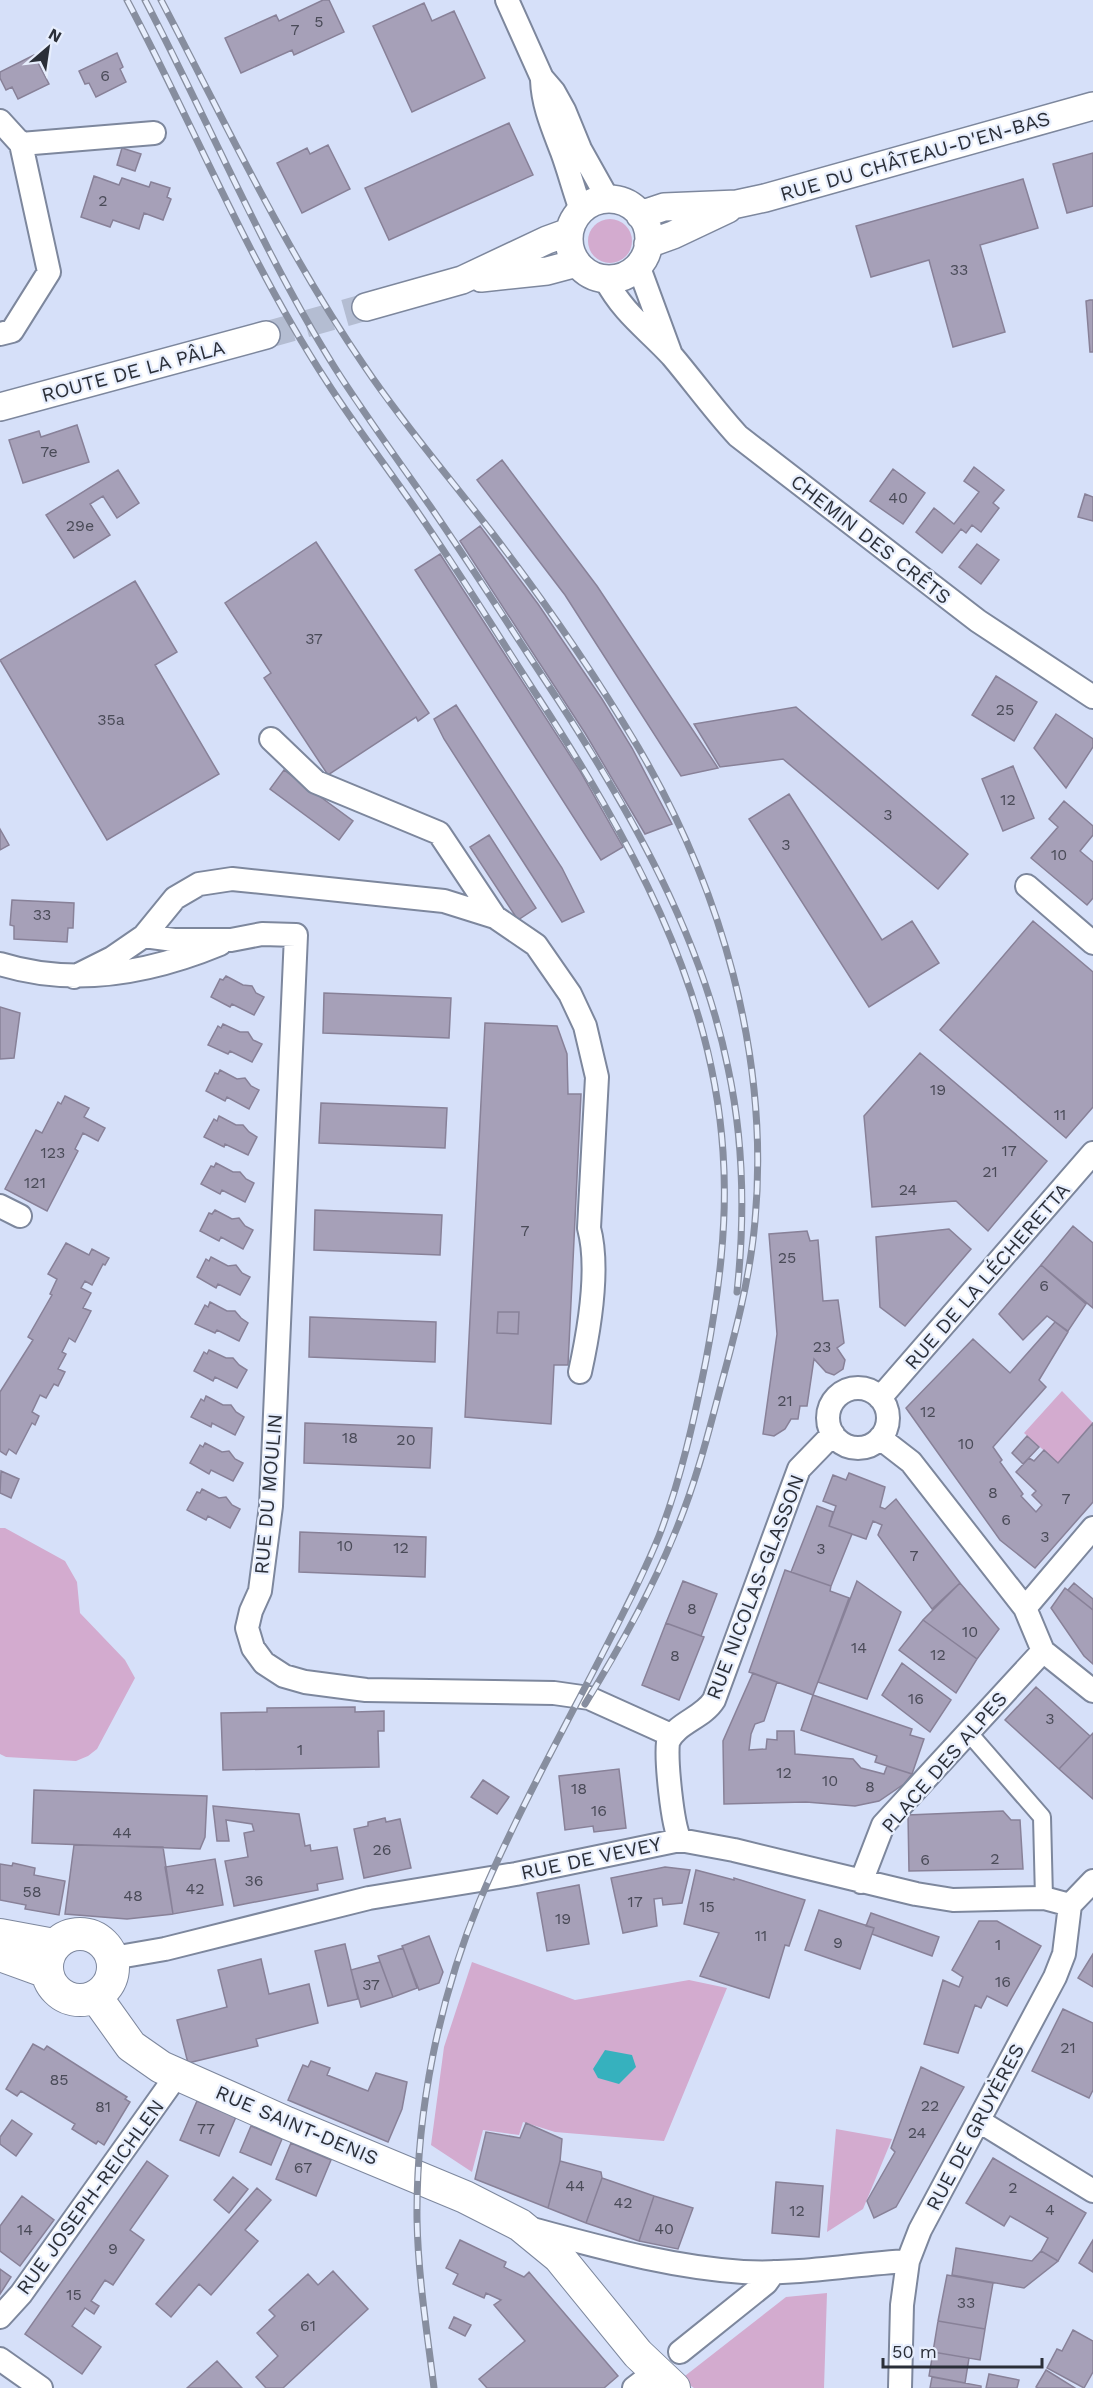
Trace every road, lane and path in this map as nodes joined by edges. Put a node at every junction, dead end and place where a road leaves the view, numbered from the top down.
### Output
1 (507, 0) edge
2 (542, 78) junction
3 (1093, 106) edge
4 (0, 121) edge
5 (154, 134) dead end
6 (21, 144) junction
7 (608, 199) junction
8 (737, 204) junction
9 (640, 214) junction
10 (575, 221) junction
11 (643, 254) junction
12 (577, 263) junction
13 (605, 279) junction
14 (462, 280) junction
15 (366, 308) tunnel mouth
16 (0, 334) edge
17 (266, 335) tunnel mouth
18 (671, 356) junction
19 (0, 407) edge
20 (1093, 697) edge
21 (271, 739) dead end
22 (1027, 886) dead end
23 (495, 917) junction
24 (144, 936) junction
25 (231, 940) junction
26 (1093, 943) edge
27 (0, 964) edge
28 (74, 976) junction
29 (1093, 1154) edge
30 (589, 1228) junction
31 (880, 1398) junction
32 (833, 1434) junction
33 (880, 1438) junction
34 (1093, 1528) edge
35 (1025, 1608) junction
36 (1043, 1651) junction
37 (1093, 1691) edge
38 (968, 1732) junction
39 (671, 1735) junction
40 (680, 1840) junction
41 (1093, 1881) edge
42 (861, 1882) junction
43 (1044, 1898) junction
44 (1070, 1905) junction
45 (0, 1935) edge
46 (0, 1955) edge
47 (50, 1958) junction
48 (113, 1958) junction
49 (96, 1997) junction
50 (176, 2073) junction
51 (979, 2121) junction
52 (1093, 2191) edge
53 (520, 2226) junction
54 (908, 2261) junction
55 (774, 2272) junction
56 (0, 2317) edge
57 (680, 2352) dead end
58 (0, 2359) edge
59 (655, 2383) edge
60 (41, 2388) edge
61 (900, 2388) edge

1 - 2 street
2 - 7 street
2 - 10 street
3 - 8 street, RUE DU CHÂTEAU-D'EN-BAS
4 - 6 street
5 - 6 street
6 - 16 street
7 - 9 street
7 - 10 street
8 - 9 street, RUE DU CHÂTEAU-D'EN-BAS
8 - 11 street, RUE DU CHÂTEAU-D'EN-BAS
9 - 11 street
10 - 12 street
10 - 14 street
11 - 13 street
11 - 18 street, CHEMIN DES CRÊTS
12 - 13 street
12 - 14 street
13 - 18 street, CHEMIN DES CRÊTS
14 - 15 street
17 - 19 street, ROUTE DE LA PÂLA
18 - 20 street, CHEMIN DES CRÊTS
21 - 23 street
22 - 26 street
23 - 24 street
23 - 30 street
24 - 25 street
24 - 28 street
25 - 28 street
25 - 39 street, RUE DU MOULIN
27 - 28 street
29 - 31 street, RUE DE LA LÉCHERETTA
30 - 30 street
31 - 32 street
31 - 33 street
32 - 33 street
32 - 39 street, RUE NICOLAS-GLASSON
33 - 35 street
34 - 35 street
35 - 36 street
36 - 37 street
36 - 38 street, PLACE DES ALPES
38 - 42 street, PLACE DES ALPES
38 - 43 street
39 - 40 street
40 - 42 street, RUE DE VEVEY
40 - 48 street, RUE DE VEVEY
41 - 44 street
42 - 43 street, RUE DE VEVEY
43 - 44 street, RUE DE VEVEY
44 - 51 street, RUE DE GRUYÈRES
45 - 47 main road
46 - 47 main road
47 - 48 main road
47 - 49 main road
48 - 49 main road
49 - 50 main road, RUE SAINT-DENIS
50 - 53 main road, RUE SAINT-DENIS
50 - 56 street, RUE JOSEPH-REICHLEN
51 - 52 street
51 - 54 street, RUE DE GRUYÈRES
53 - 55 street, RUE SAINT-DENIS
53 - 59 main road, RUE SAINT-DENIS
54 - 55 street, RUE SAINT-DENIS
54 - 61 street, RUE DE GRUYÈRES
55 - 57 street
58 - 60 street

